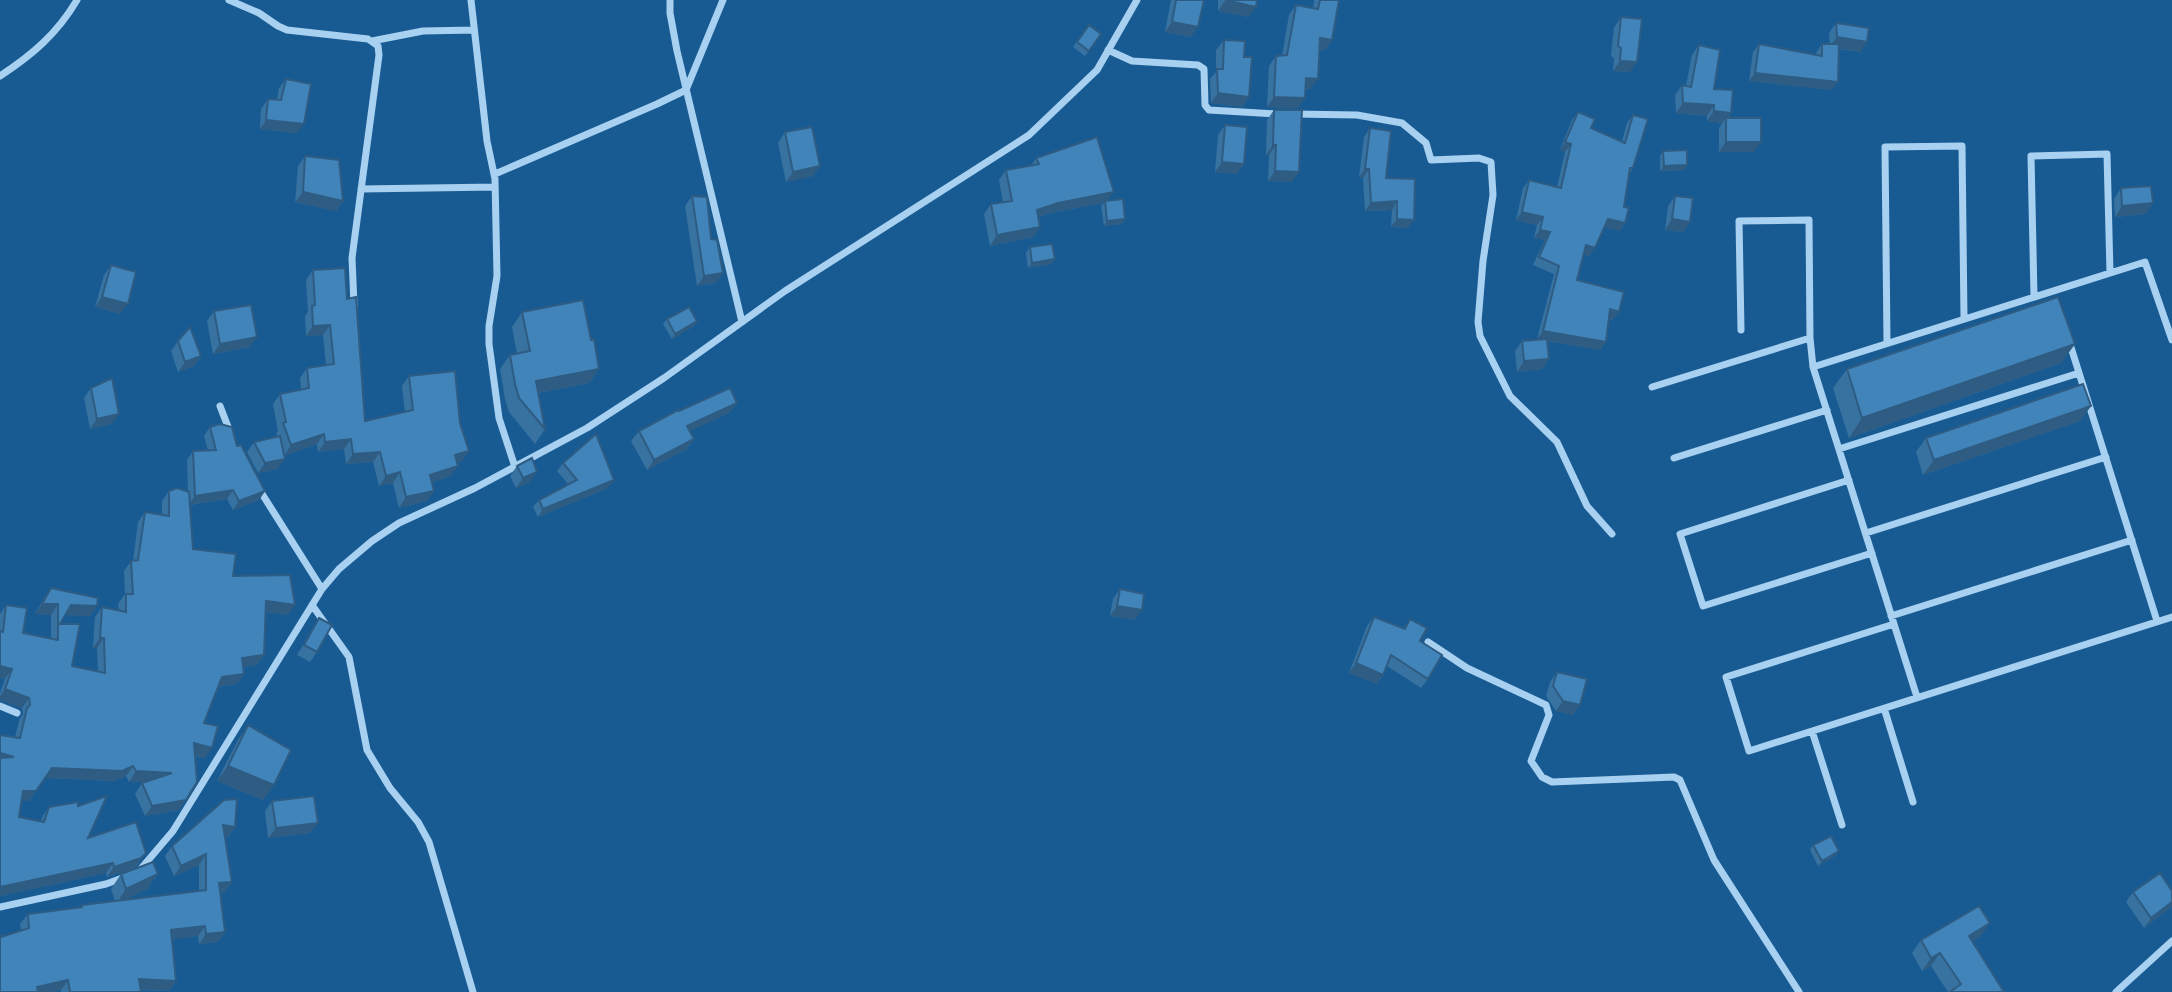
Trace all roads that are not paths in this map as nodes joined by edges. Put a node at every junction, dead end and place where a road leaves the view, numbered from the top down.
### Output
1 (77, 0) edge
2 (229, 0) edge
3 (471, 0) edge
4 (670, 0) edge
5 (723, 0) edge
6 (1137, 0) edge
7 (474, 30) junction
8 (372, 41) junction
9 (1108, 50) junction
10 (0, 76) edge
11 (686, 90) junction
12 (495, 174) junction
13 (495, 187) junction
14 (361, 189) junction
15 (2110, 273) junction
16 (2053, 290) junction
17 (2034, 296) junction
18 (2057, 302) edge
19 (1964, 318) junction
20 (355, 319) edge
21 (742, 322) junction
22 (1741, 330) dead end
23 (2068, 337) edge
24 (1810, 338) junction
25 (2172, 340) edge
26 (1887, 343) junction
27 (1813, 367) junction
28 (2079, 373) junction
29 (1652, 387) dead end
30 (220, 406) dead end
31 (1827, 410) junction
32 (235, 445) edge
33 (1839, 449) junction
34 (2106, 457) junction
35 (1674, 458) dead end
36 (514, 467) junction
37 (253, 478) edge
38 (1849, 480) junction
39 (1866, 533) junction
40 (1612, 534) dead end
41 (2132, 540) junction
42 (1872, 553) junction
43 (322, 589) junction
44 (312, 605) junction
45 (2172, 617) edge
46 (1893, 620) junction
47 (2157, 621) junction
48 (1428, 642) edge
49 (1917, 698) junction
50 (0, 706) edge
51 (1884, 708) junction
52 (16, 713) dead end
53 (1812, 731) junction
54 (1913, 802) dead end
55 (1842, 825) dead end
56 (0, 907) edge
57 (2172, 941) edge
58 (473, 992) edge
59 (1798, 992) edge
60 (2116, 992) edge

1 - 10 street
2 - 8 street
3 - 7 street
4 - 11 street
5 - 11 street
6 - 9 street
7 - 8 street
7 - 12 street
8 - 14 street
9 - 21 street
9 - 40 street
11 - 12 street
11 - 21 street
12 - 13 street
13 - 14 street
13 - 36 street
14 - 20 street
15 - 16 street
15 - 17 street
15 - 25 street
16 - 17 street
16 - 18 street
17 - 19 street
19 - 26 street
19 - 26 street
21 - 36 street
22 - 24 street
23 - 28 street
24 - 27 street
24 - 29 street
26 - 27 street
27 - 31 street
28 - 33 street
28 - 34 street
30 - 32 street
31 - 33 street
31 - 35 street
33 - 38 street
34 - 39 street
34 - 41 street
36 - 43 street
37 - 43 street
38 - 39 street
38 - 42 street
39 - 42 street
41 - 46 street
41 - 47 street
42 - 46 street
43 - 44 street
44 - 56 street
44 - 58 street
45 - 47 street
46 - 49 street
46 - 53 street
47 - 49 street
48 - 59 street
49 - 51 street
50 - 52 street
51 - 53 street
51 - 54 street
53 - 55 street
57 - 60 street

